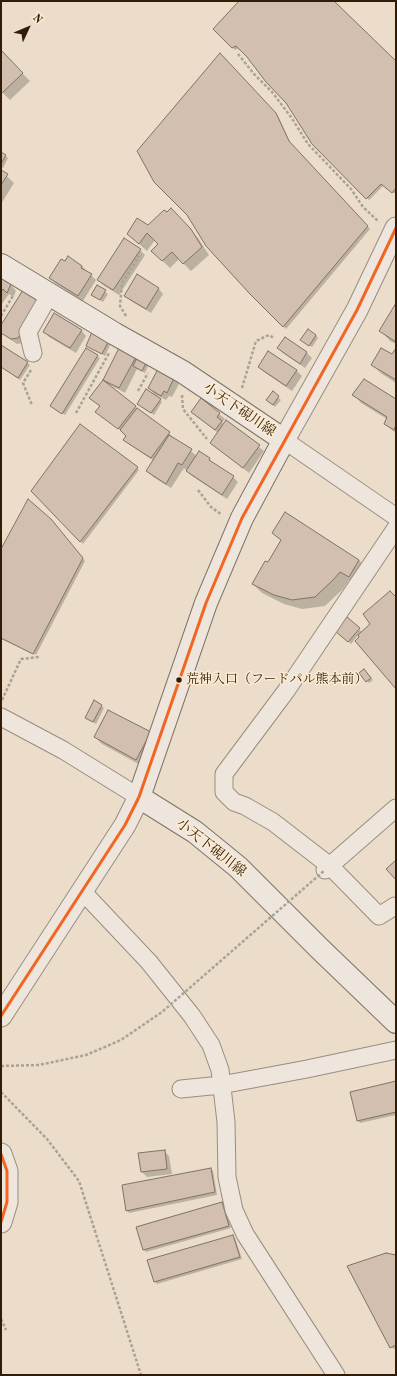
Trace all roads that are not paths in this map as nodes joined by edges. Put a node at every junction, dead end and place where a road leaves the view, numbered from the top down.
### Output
1 (395, 231) edge
2 (1, 265) edge
3 (50, 294) junction
4 (33, 353) road end
5 (284, 440) junction
6 (396, 517) edge
7 (396, 528) edge
8 (1, 716) edge
9 (139, 797) junction
10 (396, 808) edge
11 (327, 868) junction
12 (82, 891) junction
13 (395, 906) edge
14 (1, 1016) edge
15 (396, 1022) edge
16 (396, 1050) edge
17 (221, 1085) junction
18 (181, 1089) dead end
19 (1, 1154) edge
20 (1, 1222) edge
21 (336, 1375) edge

1 - 5 street
2 - 3 main road, 小天下硯川線
3 - 4 street
3 - 5 main road, 小天下硯川線
5 - 6 street
5 - 9 main road, 小天下硯川線
7 - 11 street
8 - 9 street
9 - 12 street
9 - 15 main road, 小天下硯川線
10 - 11 street
11 - 13 street
12 - 14 street
12 - 17 street
16 - 17 street
17 - 18 street
17 - 21 street
19 - 20 street

